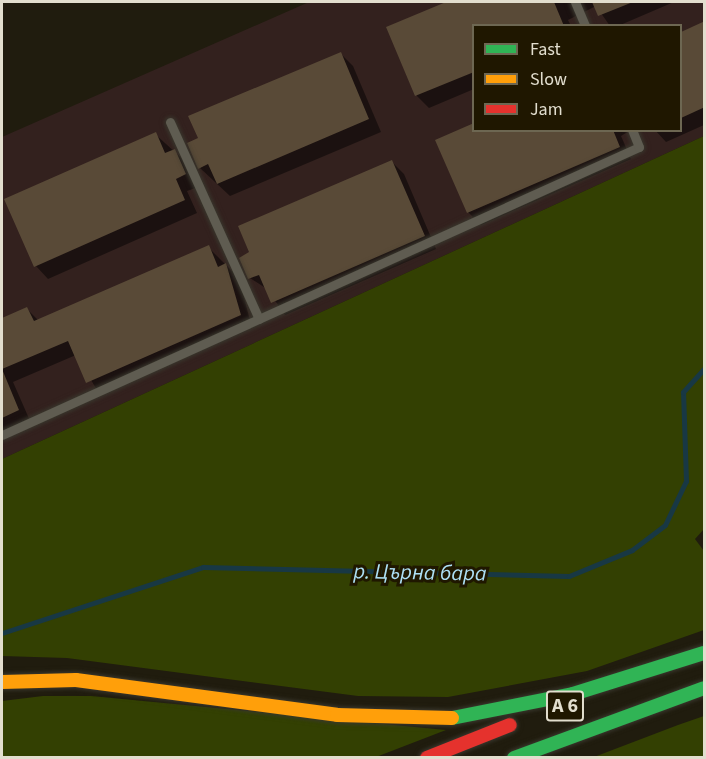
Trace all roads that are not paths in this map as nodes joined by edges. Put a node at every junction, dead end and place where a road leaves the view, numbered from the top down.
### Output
1 (574, 2) edge
2 (584, 24) edge
3 (170, 122) dead end
4 (633, 132) edge
5 (259, 319) junction
6 (2, 435) edge
7 (705, 655) edge
8 (2, 682) edge
9 (705, 688) edge
10 (427, 758) edge
11 (514, 758) edge

1 - 2 lane
3 - 5 lane
4 - 5 lane
5 - 6 lane
7 - 8 highway
7 - 10 highway, A 6
9 - 11 highway, A 6

